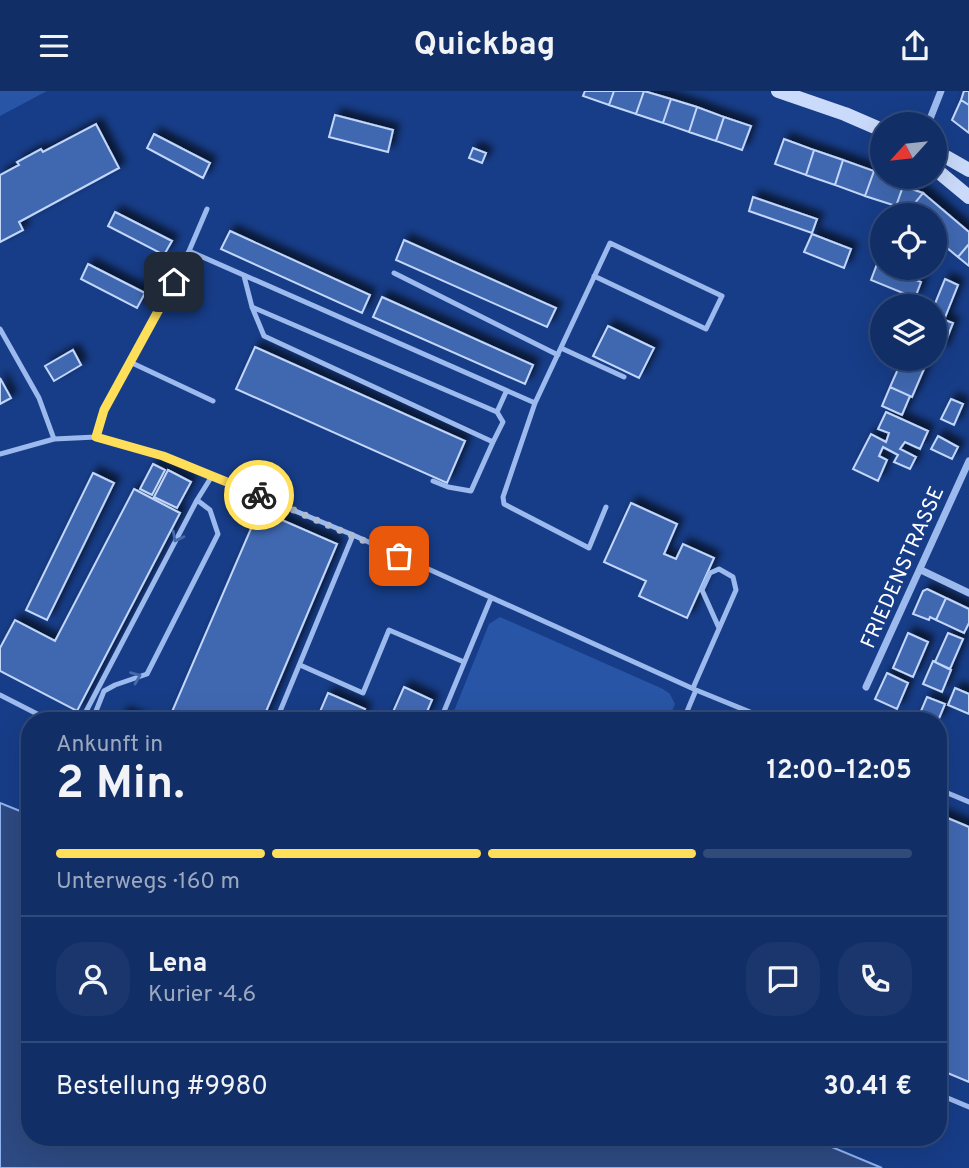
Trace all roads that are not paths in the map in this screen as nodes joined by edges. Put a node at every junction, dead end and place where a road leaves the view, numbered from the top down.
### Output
1 (778, 91) edge
2 (941, 91) edge
3 (933, 112) edge
4 (870, 125) edge
5 (947, 157) edge
6 (969, 170) edge
7 (947, 179) edge
8 (969, 197) edge
9 (207, 209) dead end
10 (189, 251) junction
11 (394, 273) dead end
12 (594, 275) junction
13 (244, 276) junction
14 (252, 307) junction
15 (0, 329) edge
16 (561, 348) junction
17 (558, 355) junction
18 (130, 362) junction
19 (624, 377) dead end
20 (506, 392) junction
21 (213, 401) dead end
22 (535, 403) junction
23 (497, 412) junction
24 (96, 437) junction
25 (54, 439) junction
26 (493, 442) junction
27 (0, 454) edge
28 (969, 461) edge
29 (212, 476) junction
30 (433, 481) dead end
31 (197, 500) junction
32 (606, 507) dead end
33 (353, 535) junction
34 (921, 570) junction
35 (969, 593) edge
36 (491, 598) junction
37 (719, 628) junction
38 (464, 662) junction
39 (300, 665) junction
40 (866, 687) dead end
41 (694, 689) junction
42 (0, 695) edge
43 (33, 712) edge
44 (85, 712) edge
45 (96, 712) edge
46 (280, 712) edge
47 (444, 712) edge
48 (686, 712) edge
49 (750, 712) edge
50 (947, 793) edge
51 (969, 802) edge
52 (947, 1098) edge
53 (969, 1107) edge

1 - 4 main road
2 - 3 street
5 - 6 main road
7 - 8 main road
9 - 10 lane
10 - 13 lane
10 - 18 lane
11 - 17 lane
12 - 12 lane
12 - 16 lane
13 - 14 lane
13 - 20 lane
14 - 23 lane
14 - 26 lane
15 - 25 lane
16 - 17 lane
16 - 19 lane
17 - 22 lane
18 - 21 lane
18 - 24 lane
20 - 22 lane
20 - 23 lane
22 - 32 lane
23 - 26 lane
24 - 25 lane
24 - 29 lane
25 - 27 lane
26 - 30 lane
28 - 34 street, FRIEDENSTRASSE
29 - 31 lane
29 - 33 lane
31 -> 44 lane
45 -> 31 lane
33 - 36 lane
33 - 39 lane
34 - 35 street
34 - 40 street, FRIEDENSTRASSE
36 - 38 lane
36 - 41 lane
37 - 37 lane
37 - 41 lane
38 - 39 lane
38 - 47 lane
39 - 46 lane
41 - 48 lane
41 - 49 lane
42 - 43 lane
50 - 51 lane
52 - 53 lane

